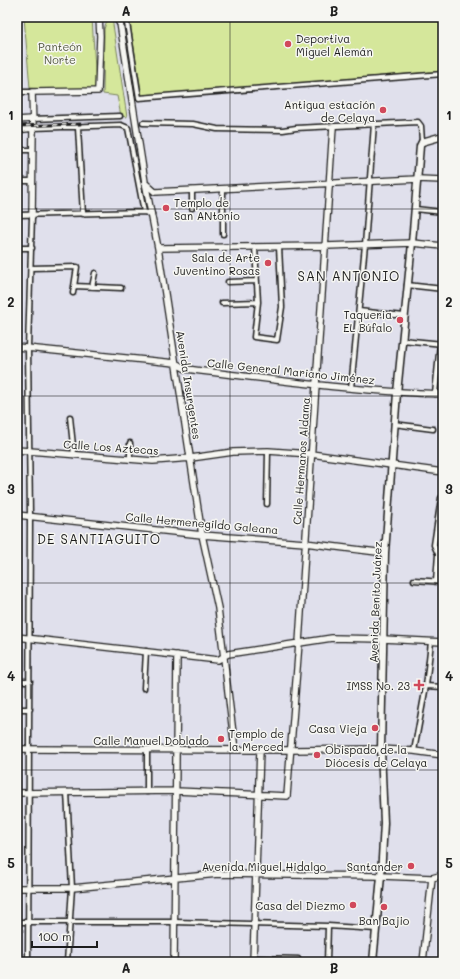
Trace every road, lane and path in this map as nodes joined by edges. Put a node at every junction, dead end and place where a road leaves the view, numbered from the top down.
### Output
1 (99, 17) edge
2 (102, 17) edge
3 (116, 17) edge
4 (126, 17) edge
5 (121, 20) edge
6 (100, 28) junction
7 (443, 74) edge
8 (17, 81) edge
9 (17, 92) edge
10 (32, 92) junction
11 (120, 116) dead end
12 (32, 119) junction
13 (17, 120) edge
14 (143, 123) dead end
15 (374, 124) junction
16 (333, 127) junction
17 (33, 128) junction
18 (78, 128) junction
19 (17, 130) edge
20 (441, 137) edge
21 (422, 142) junction
22 (17, 150) edge
23 (32, 150) junction
24 (418, 179) junction
25 (443, 180) edge
26 (17, 181) edge
27 (32, 181) junction
28 (145, 182) junction
29 (371, 182) junction
30 (329, 184) junction
31 (223, 189) junction
32 (192, 190) junction
33 (155, 192) junction
34 (192, 208) dead end
35 (415, 209) junction
36 (144, 212) junction
37 (443, 212) edge
38 (83, 214) junction
39 (152, 214) junction
40 (17, 215) edge
41 (32, 216) junction
42 (223, 234) dead end
43 (412, 243) junction
44 (365, 245) junction
45 (326, 246) junction
46 (443, 246) edge
47 (255, 247) junction
48 (279, 247) junction
49 (17, 248) edge
50 (32, 248) junction
51 (158, 248) junction
52 (31, 268) junction
53 (95, 273) dead end
54 (257, 281) junction
55 (228, 282) dead end
56 (407, 285) junction
57 (74, 286) junction
58 (92, 287) junction
59 (121, 288) dead end
60 (443, 289) edge
61 (73, 293) dead end
62 (258, 302) junction
63 (222, 303) dead end
64 (359, 312) junction
65 (404, 316) junction
66 (402, 340) junction
67 (441, 343) edge
68 (17, 347) edge
69 (28, 348) junction
70 (175, 363) junction
71 (315, 384) junction
72 (351, 388) junction
73 (397, 393) junction
74 (435, 394) junction
75 (443, 394) edge
76 (70, 417) dead end
77 (394, 424) junction
78 (433, 429) dead end
79 (130, 443) dead end
80 (17, 450) edge
81 (29, 451) junction
82 (268, 451) junction
83 (312, 454) junction
84 (74, 455) junction
85 (191, 458) junction
86 (130, 459) junction
87 (391, 465) junction
88 (443, 472) edge
89 (443, 496) edge
90 (267, 504) dead end
91 (17, 515) edge
92 (30, 515) junction
93 (202, 535) junction
94 (305, 543) junction
95 (385, 553) junction
96 (414, 580) dead end
97 (436, 582) junction
98 (443, 582) edge
99 (17, 636) edge
100 (30, 638) junction
101 (383, 639) junction
102 (431, 642) junction
103 (443, 642) edge
104 (299, 644) junction
105 (146, 651) junction
106 (177, 656) junction
107 (223, 657) junction
108 (17, 681) edge
109 (30, 681) junction
110 (426, 686) junction
111 (443, 687) edge
112 (144, 688) dead end
113 (17, 709) edge
114 (30, 709) junction
115 (17, 749) edge
116 (29, 749) junction
117 (260, 749) junction
118 (382, 749) junction
119 (147, 750) junction
120 (177, 750) junction
121 (235, 750) junction
122 (290, 750) junction
123 (414, 751) junction
124 (443, 755) edge
125 (176, 791) junction
126 (67, 792) junction
127 (147, 792) junction
128 (17, 793) edge
129 (28, 793) junction
130 (259, 794) junction
131 (256, 875) junction
132 (441, 875) edge
133 (381, 876) junction
134 (176, 878) junction
135 (432, 878) junction
136 (28, 887) junction
137 (17, 888) edge
138 (72, 888) junction
139 (28, 921) junction
140 (70, 921) junction
141 (17, 922) edge
142 (175, 922) junction
143 (254, 924) junction
144 (328, 926) junction
145 (376, 929) junction
146 (298, 959) dead end
147 (253, 960) edge
148 (28, 962) edge
149 (67, 962) edge
150 (174, 962) edge
151 (327, 962) edge
152 (373, 962) edge
153 (423, 962) edge

1 - 6 main road
2 - 6 main road
3 - 5 main road
4 - 7 street
5 - 28 main road, Avenida Insurgentes
6 - 10 main road
8 - 9 street
9 - 10 street
10 - 12 main road
11 - 12 street
12 - 13 main road
12 - 17 main road
14 - 16 street
15 - 16 street
15 - 21 street
15 - 29 street
16 - 30 main road, Calle Hermanos Aldama
17 - 18 street
17 - 19 main road
17 - 23 main road
18 - 36 street
18 - 38 street
20 - 21 main road
21 - 24 main road, Avenida Benito Juárez
22 - 23 street
23 - 27 main road
24 - 25 main road
24 - 29 main road
24 - 35 main road, Avenida Benito Juárez
26 - 27 street
27 - 41 main road
28 - 33 main road
28 - 39 main road, Avenida Insurgentes
29 - 30 main road
29 - 44 street
30 - 31 main road
30 - 45 main road, Calle Hermanos Aldama
31 - 32 main road
31 - 42 street
32 - 33 main road
32 - 34 street
33 - 39 main road
35 - 37 street
35 - 43 main road, Avenida Benito Juárez
36 - 38 street
36 - 39 street
38 - 41 street
39 - 51 main road, Avenida Insurgentes
40 - 41 street
41 - 50 street
43 - 44 main road
43 - 46 main road
43 - 56 main road, Avenida Benito Juárez
44 - 45 main road
44 - 64 street
45 - 48 main road
45 - 71 main road, Calle Hermanos Aldama
47 - 48 main road
47 - 51 main road
47 - 54 street
48 - 62 street
49 - 50 street
50 - 52 street
51 - 70 main road, Avenida Insurgentes
52 - 57 street
52 - 69 street
53 - 58 street
54 - 55 street
54 - 62 street
56 - 60 street
56 - 65 main road, Avenida Benito Juárez
57 - 58 street
57 - 61 street
58 - 59 street
62 - 63 street
64 - 65 street
64 - 72 street
65 - 66 main road, Avenida Benito Juárez
66 - 67 street
66 - 73 main road, Avenida Benito Juárez
67 - 74 street
68 - 69 main road, Calle General Mariano Jiménez
69 - 70 main road, Calle General Mariano Jiménez
69 - 81 street
70 - 71 main road, Calle General Mariano Jiménez
70 - 85 main road, Avenida Insurgentes
71 - 72 main road, Calle General Mariano Jiménez
71 - 83 main road, Calle Hermanos Aldama
72 - 73 main road, Calle General Mariano Jiménez
73 - 74 main road, Calle General Mariano Jiménez
73 - 77 main road, Avenida Benito Juárez
74 - 75 main road, Calle General Mariano Jiménez
76 - 84 street
77 - 78 street
77 - 87 main road, Avenida Benito Juárez
79 - 86 street
80 - 81 main road, Calle Los Aztecas
81 - 84 main road, Calle Los Aztecas
81 - 92 street
82 - 83 main road, Calle Los Aztecas
82 - 85 main road, Calle Los Aztecas
82 - 90 street
83 - 87 main road, Calle Los Aztecas
83 - 94 main road, Calle Hermanos Aldama
84 - 86 main road, Calle Los Aztecas
85 - 86 main road, Calle Los Aztecas
85 - 93 main road, Avenida Insurgentes
87 - 88 main road, Calle Los Aztecas
87 - 95 main road, Avenida Benito Juárez
89 - 97 street
91 - 92 main road, Calle Hermenegildo Galeana
92 - 93 main road, Calle Hermenegildo Galeana
92 - 100 street
93 - 94 main road, Calle Hermenegildo Galeana
93 - 107 main road, Avenida Insurgentes
94 - 95 main road, Calle Hermenegildo Galeana
94 - 104 main road, Calle Hermanos Aldama
95 - 101 main road, Avenida Benito Juárez
96 - 97 street
97 - 98 street
99 - 100 main road
100 - 105 main road
100 - 109 street
101 - 102 main road
101 - 104 main road
101 - 118 main road, Avenida Benito Juárez
102 - 103 main road
102 - 110 street
104 - 107 main road
104 - 122 main road, Calle Hermanos Aldama
105 - 106 main road
105 - 112 street
106 - 107 main road
106 - 120 main road
107 - 121 main road, Avenida Insurgentes
108 - 109 street
109 - 114 street
110 - 111 street
110 - 123 street
113 - 114 street
114 - 116 street
115 - 116 main road, Calle Manuel Doblado
116 - 119 main road, Calle Manuel Doblado
116 - 129 street
117 - 121 main road, Calle Manuel Doblado
117 - 122 main road, Calle Manuel Doblado
117 - 130 main road
118 - 122 main road, Calle Manuel Doblado
118 - 123 main road, Calle Manuel Doblado
118 - 133 main road, Avenida Benito Juárez
119 - 120 main road, Calle Manuel Doblado
119 - 127 street
120 - 121 main road, Calle Manuel Doblado
120 - 125 main road
122 - 130 main road, Calle Hermanos Aldama
123 - 124 main road, Calle Manuel Doblado
125 - 127 main road
125 - 130 main road
125 - 134 main road
126 - 127 main road
126 - 129 main road
126 - 138 street
128 - 129 main road
129 - 136 street
130 - 131 main road
131 - 133 main road, Avenida Miguel Hidalgo
131 - 134 main road, Avenida Miguel Hidalgo
131 - 143 main road
132 - 135 main road, Avenida Miguel Hidalgo
133 - 135 main road, Avenida Miguel Hidalgo
133 - 145 main road, Avenida Benito Juárez
134 - 138 main road, Avenida Miguel Hidalgo
134 - 142 main road
135 - 153 main road
136 - 137 main road, Avenida Miguel Hidalgo
136 - 138 main road, Avenida Miguel Hidalgo
136 - 139 street
138 - 140 street
139 - 140 street
139 - 141 street
139 - 148 street
140 - 142 street
140 - 149 street
142 - 143 street
142 - 150 main road
143 - 144 street
143 - 147 main road
144 - 145 street
144 - 151 street
145 - 152 main road, Avenida Benito Juárez
146 - 147 street

